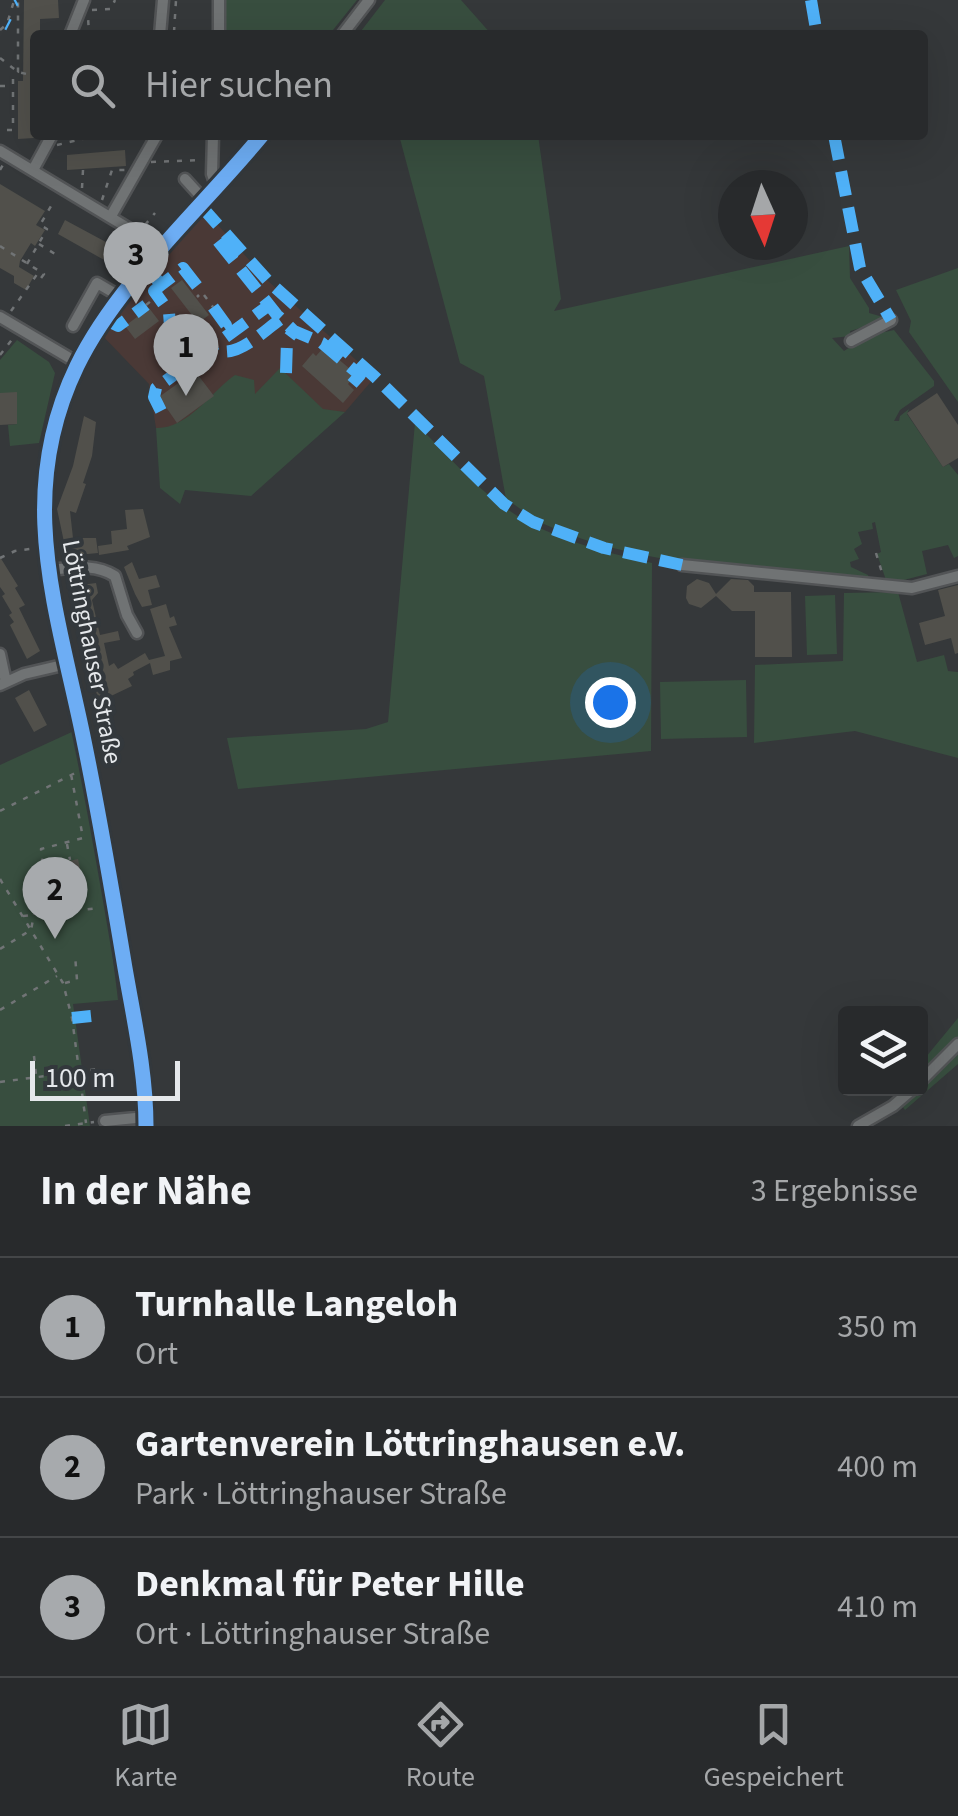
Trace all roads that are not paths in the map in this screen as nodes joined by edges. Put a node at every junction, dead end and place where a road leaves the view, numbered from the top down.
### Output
1 (163, 0) edge
2 (219, 0) edge
3 (369, 0) edge
4 (88, 7) edge
5 (73, 30) edge
6 (164, 30) edge
7 (219, 30) edge
8 (346, 30) edge
9 (53, 140) edge
10 (154, 140) edge
11 (214, 140) edge
12 (258, 140) edge
13 (0, 151) edge
14 (33, 170) junction
15 (185, 179) dead end
16 (217, 188) junction
17 (205, 202) junction
18 (111, 216) junction
19 (142, 230) junction
20 (163, 249) junction
21 (120, 267) dead end
22 (121, 296) junction
23 (5, 314) edge
24 (891, 320) dead end
25 (73, 326) dead end
26 (851, 340) dead end
27 (78, 363) junction
28 (682, 565) dead end
29 (48, 570) junction
30 (958, 576) edge
31 (136, 633) dead end
32 (0, 654) edge
33 (67, 664) junction
34 (3, 683) edge
35 (958, 1044) edge
36 (928, 1074) edge
37 (905, 1096) edge
38 (105, 1121) road end
39 (146, 1122) edge
40 (858, 1126) edge

1 - 6 street
2 - 7 street
3 - 8 street
4 - 5 street
9 - 14 street
10 - 18 street
11 - 16 street
12 - 16 street, Löttringhauser Straße
13 - 14 street
14 - 18 street
15 - 17 street
16 - 17 street, Löttringhauser Straße
17 - 20 street, Löttringhauser Straße
18 - 19 street
19 - 20 street
19 - 21 street
20 - 22 street, Löttringhauser Straße
22 - 25 street
22 - 27 street, Löttringhauser Straße
23 - 27 street
24 - 26 street
27 - 29 street, Löttringhauser Straße
28 - 30 street
29 - 31 street
29 - 33 street, Löttringhauser Straße
32 - 34 street
33 - 34 street
33 - 39 street, Löttringhauser Straße
35 - 36 street
37 - 40 street
38 - 39 street

